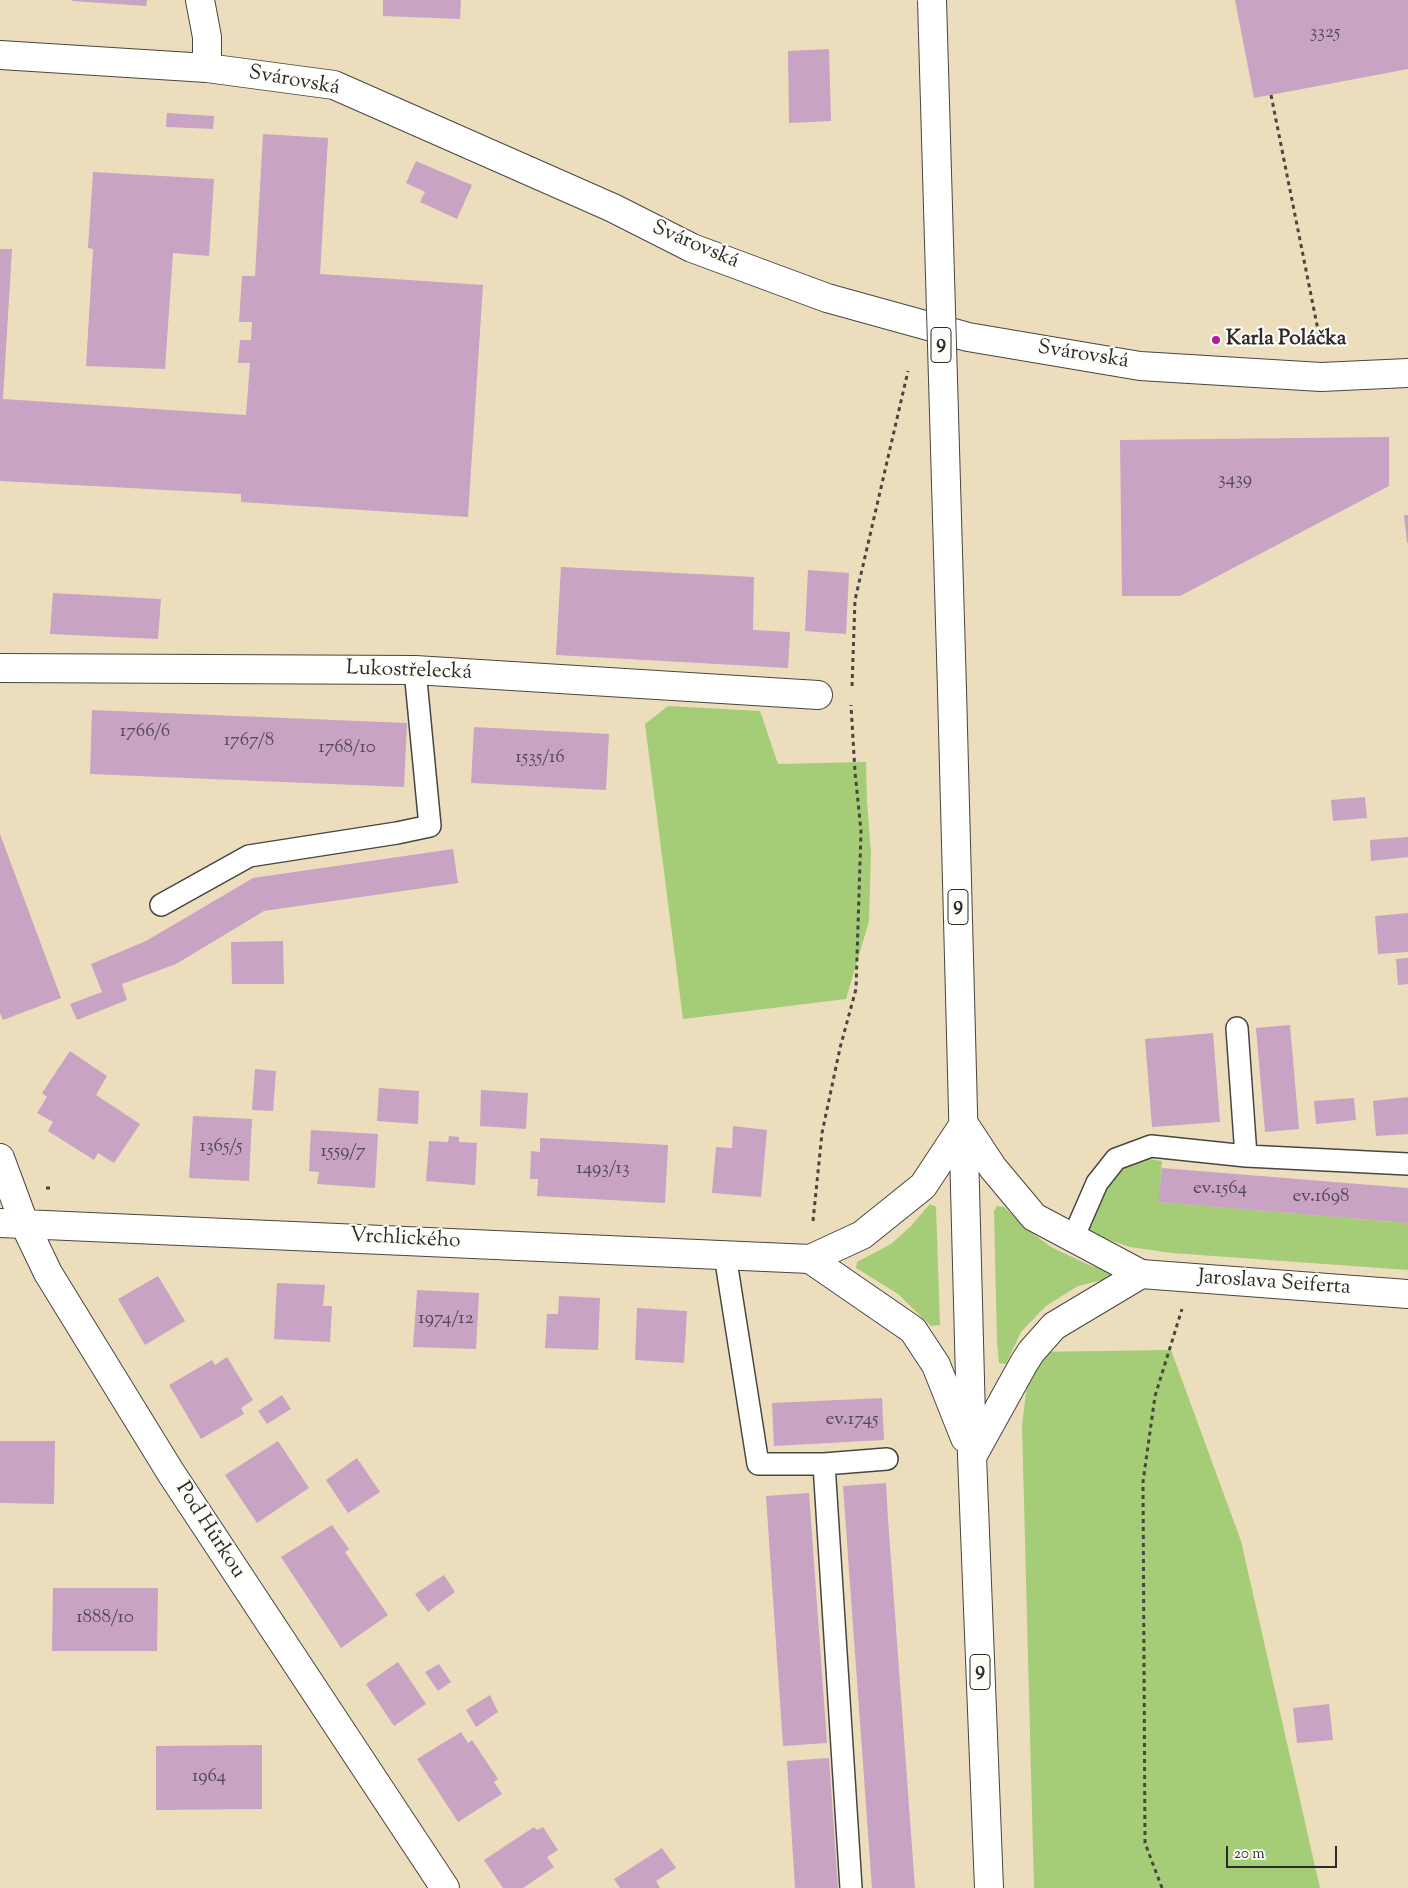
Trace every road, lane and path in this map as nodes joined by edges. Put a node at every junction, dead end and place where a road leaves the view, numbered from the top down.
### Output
1 (200, 0) edge
2 (932, 0) edge
3 (0, 56) edge
4 (207, 68) junction
5 (1271, 95) dead end
6 (1312, 346) dead end
7 (909, 366) dead end
8 (1408, 373) edge
9 (0, 668) edge
10 (415, 670) junction
11 (852, 687) dead end
12 (818, 695) dead end
13 (851, 697) dead end
14 (161, 905) dead end
15 (1237, 1028) dead end
16 (964, 1124) junction
17 (1246, 1156) junction
18 (0, 1158) edge
19 (1408, 1164) edge
20 (12, 1223) edge
21 (1073, 1238) junction
22 (725, 1255) junction
23 (810, 1259) junction
24 (1141, 1274) junction
25 (1192, 1278) junction
26 (1408, 1294) edge
27 (972, 1456) junction
28 (888, 1459) dead end
29 (824, 1464) junction
30 (445, 1888) edge
31 (851, 1888) edge
32 (989, 1888) edge
33 (1162, 1888) edge

1 - 4 street
2 - 16 street, 9, bridge
3 - 4 street, Svárovská
4 - 8 street, Svárovská
5 - 6 path
7 - 11 path
9 - 10 street, Lukostřelecká
10 - 12 street, Lukostřelecká
10 - 14 lane
13 - 23 path
15 - 17 lane
16 - 21 street
16 - 23 street
16 - 27 street, 9
17 - 19 lane
17 - 21 lane
18 - 20 street, Pod Hůrkou
20 - 22 street, Vrchlického
20 - 30 street, Pod Hůrkou
21 - 24 street
22 - 23 street, Vrchlického
22 - 29 lane
23 - 27 street
24 - 25 street, Jaroslava Seiferta
24 - 27 street
25 - 26 street, Jaroslava Seiferta
25 - 33 path
27 - 32 street, 9
28 - 29 lane
29 - 31 lane

